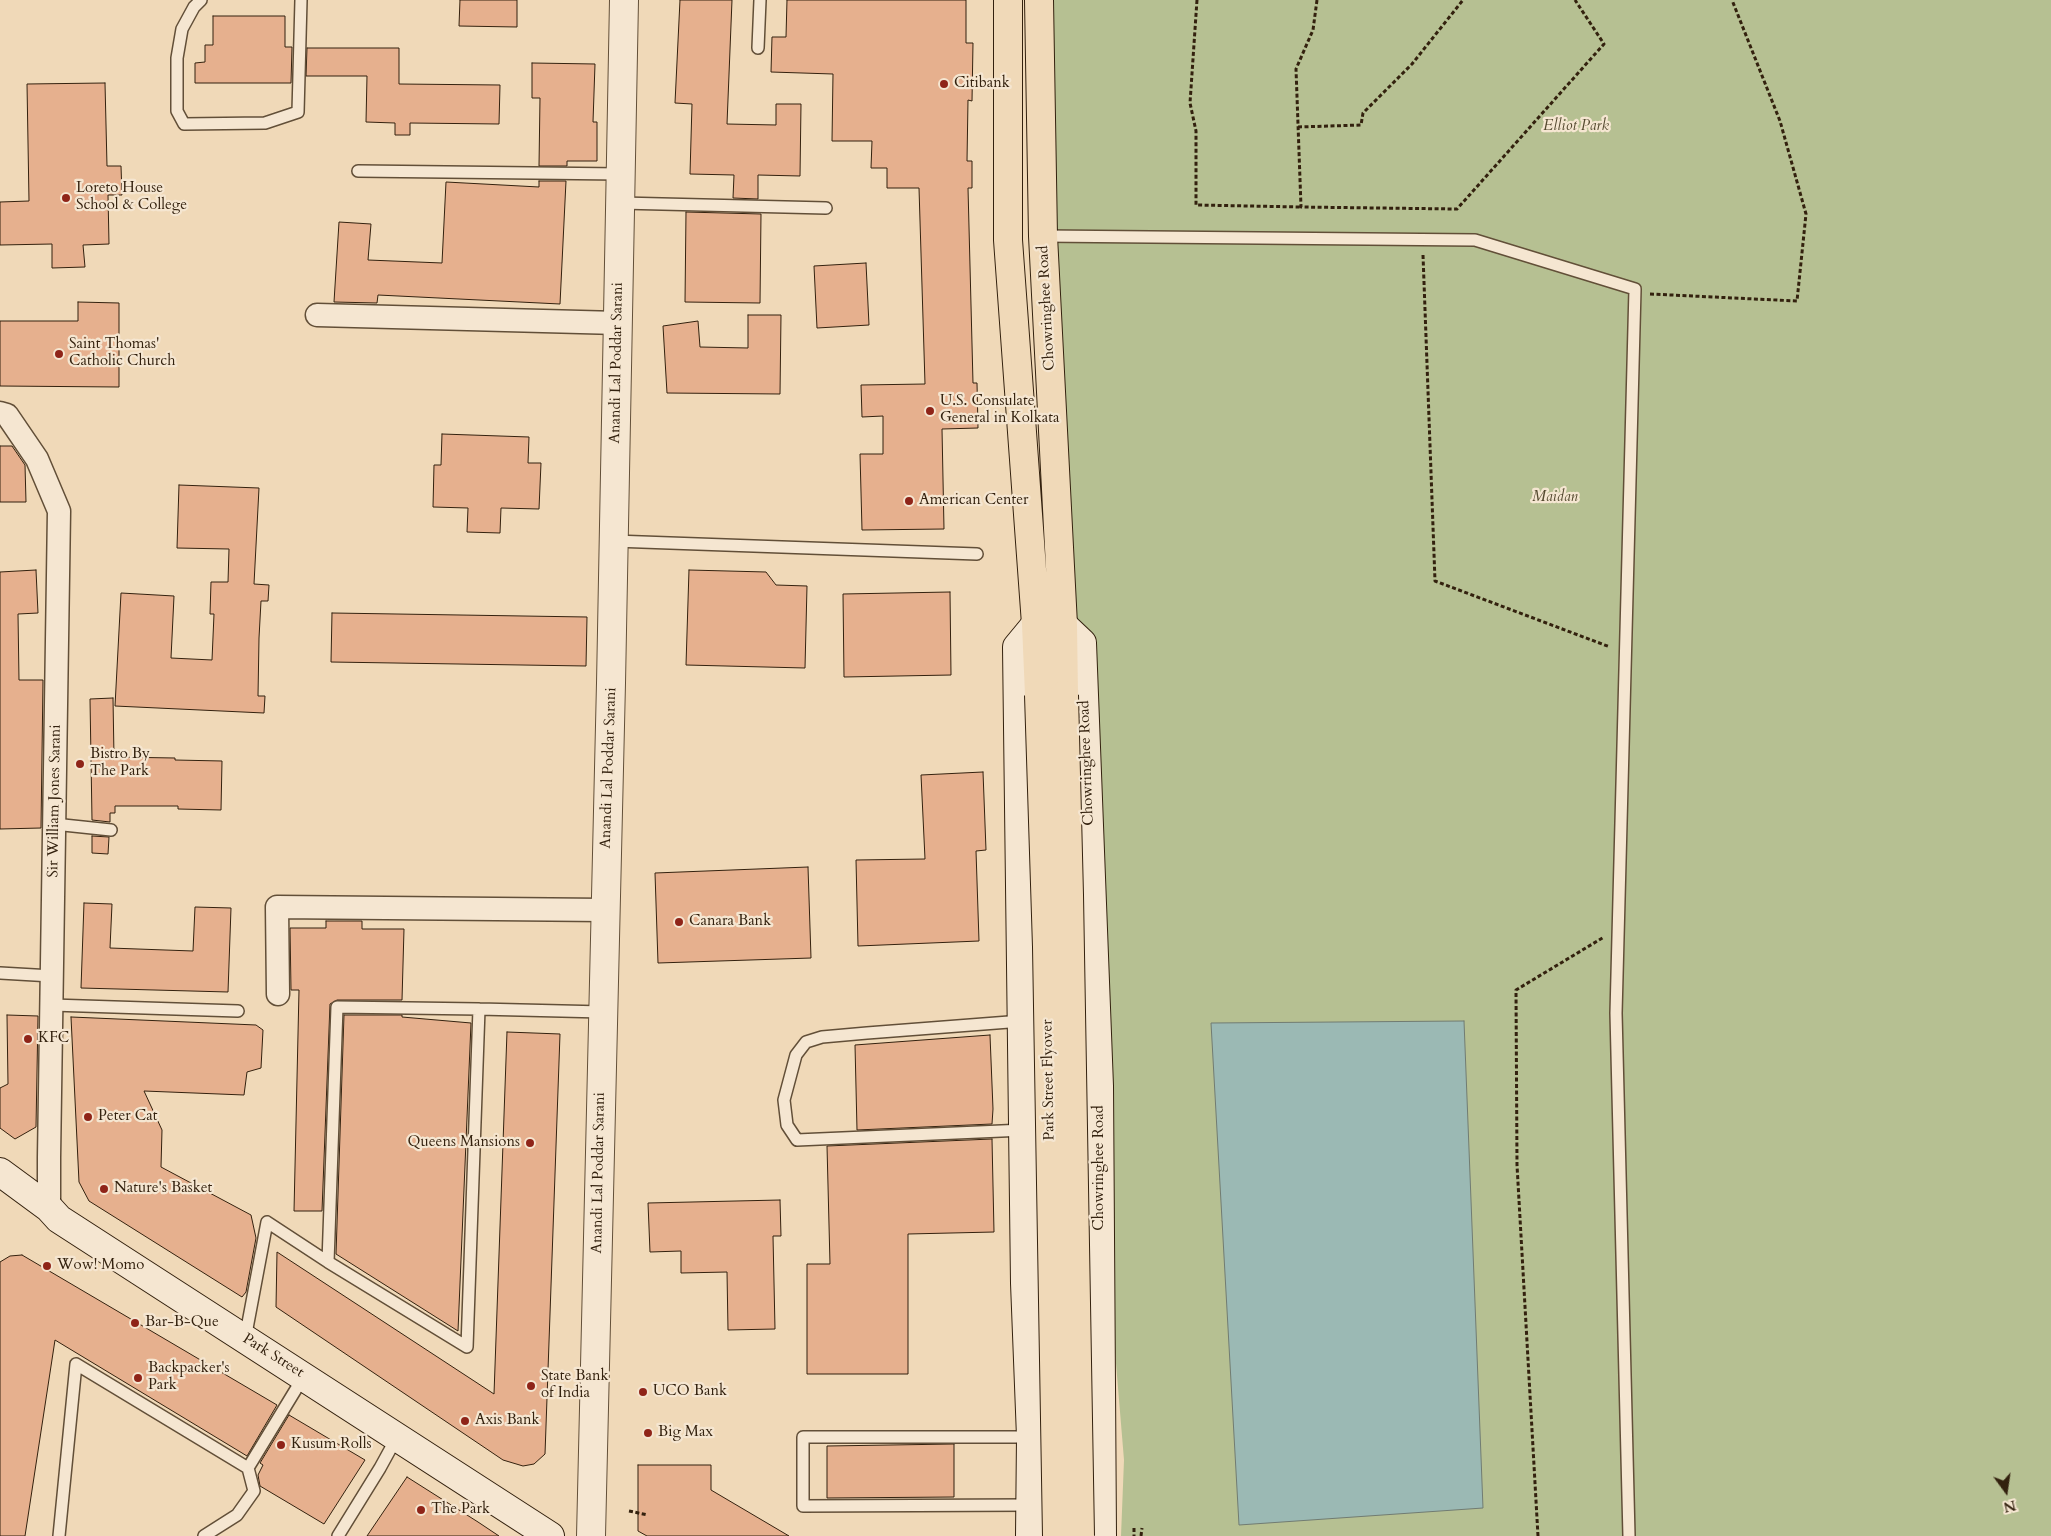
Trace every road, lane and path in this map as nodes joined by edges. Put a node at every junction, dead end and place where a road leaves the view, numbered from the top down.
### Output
1 (201, 0) edge
2 (302, 0) edge
3 (624, 0) edge
4 (760, 0) edge
5 (1008, 0) edge
6 (1039, 0) edge
7 (1197, 0) edge
8 (1317, 0) edge
9 (1463, 0) edge
10 (1575, 0) edge
11 (1732, 0) edge
12 (758, 48) dead end
13 (1298, 126) junction
14 (358, 171) dead end
15 (621, 174) junction
16 (621, 203) junction
17 (1301, 207) junction
18 (826, 208) dead end
19 (1044, 236) junction
20 (1422, 239) junction
21 (1635, 294) junction
22 (318, 315) dead end
23 (618, 323) junction
24 (0, 413) edge
25 (613, 541) junction
26 (977, 554) dead end
27 (1036, 624) junction
28 (1062, 625) junction
29 (1626, 653) junction
30 (1052, 695) junction
31 (54, 824) junction
32 (111, 830) dead end
33 (605, 910) junction
34 (1618, 928) junction
35 (0, 973) edge
36 (52, 976) junction
37 (278, 994) dead end
38 (52, 1005) junction
39 (479, 1009) junction
40 (238, 1011) dead end
41 (603, 1012) junction
42 (1012, 1022) junction
43 (1014, 1131) junction
44 (0, 1172) edge
45 (49, 1208) junction
46 (328, 1262) junction
47 (1025, 1283) junction
48 (1101, 1287) junction
49 (244, 1339) junction
50 (304, 1376) junction
51 (397, 1436) junction
52 (1031, 1437) junction
53 (248, 1468) junction
54 (1029, 1505) junction
55 (629, 1511) dead end
56 (648, 1514) dead end
57 (1134, 1528) dead end
58 (1142, 1528) dead end
59 (59, 1536) edge
60 (204, 1536) edge
61 (338, 1536) edge
62 (550, 1536) edge
63 (591, 1536) edge
64 (1030, 1536) edge
65 (1057, 1536) edge
66 (1080, 1536) edge
67 (1102, 1536) edge
68 (1134, 1536) edge
69 (1141, 1536) edge
70 (1538, 1536) edge
71 (1629, 1536) edge

1 - 2 lane
3 - 15 main road, Anandi Lal Poddar Sarani
4 - 12 lane
5 - 27 main road
6 - 19 main road, Chowringhee Road
7 - 17 path
8 - 13 path
9 - 13 path
10 - 17 path
11 - 21 path
13 - 17 path
14 - 15 lane
15 - 16 main road, Anandi Lal Poddar Sarani
16 - 18 lane
16 - 23 main road, Anandi Lal Poddar Sarani
19 - 20 lane
19 - 28 main road, Chowringhee Road
20 - 21 lane
20 - 29 path
21 - 29 lane
22 - 23 street
23 - 25 main road, Anandi Lal Poddar Sarani
24 - 31 street, Sir William Jones Sarani
25 - 26 lane
25 - 33 main road, Anandi Lal Poddar Sarani
27 - 30 main road, Park Street Flyover
27 - 42 main road
28 - 30 main road, Park Street Flyover
28 - 48 main road, Chowringhee Road
29 - 34 lane
30 - 65 main road, Park Street Flyover, bridge
30 - 66 main road, Park Street Flyover, bridge
31 - 32 lane
31 - 36 street, Sir William Jones Sarani
33 - 37 street
33 - 41 main road, Anandi Lal Poddar Sarani
34 - 70 path
34 - 71 lane
35 - 36 lane
36 - 38 street, Sir William Jones Sarani
38 - 40 lane
38 - 45 street, Sir William Jones Sarani
39 - 41 lane
39 - 46 lane
39 - 46 lane
41 - 63 main road, Anandi Lal Poddar Sarani
42 - 43 main road
42 - 43 lane
43 - 47 main road
44 - 45 main road, Park Street
45 - 49 main road, Park Street
46 - 49 lane
47 - 48 main road
47 - 52 main road
48 - 67 main road, Chowringhee Road
49 - 50 main road, Park Street
50 - 51 main road, Park Street
50 - 53 lane
51 - 61 lane
51 - 62 main road, Park Street
52 - 54 main road
52 - 54 lane
53 - 59 lane
53 - 60 lane
54 - 64 main road
55 - 56 path
57 - 68 path
58 - 69 path

